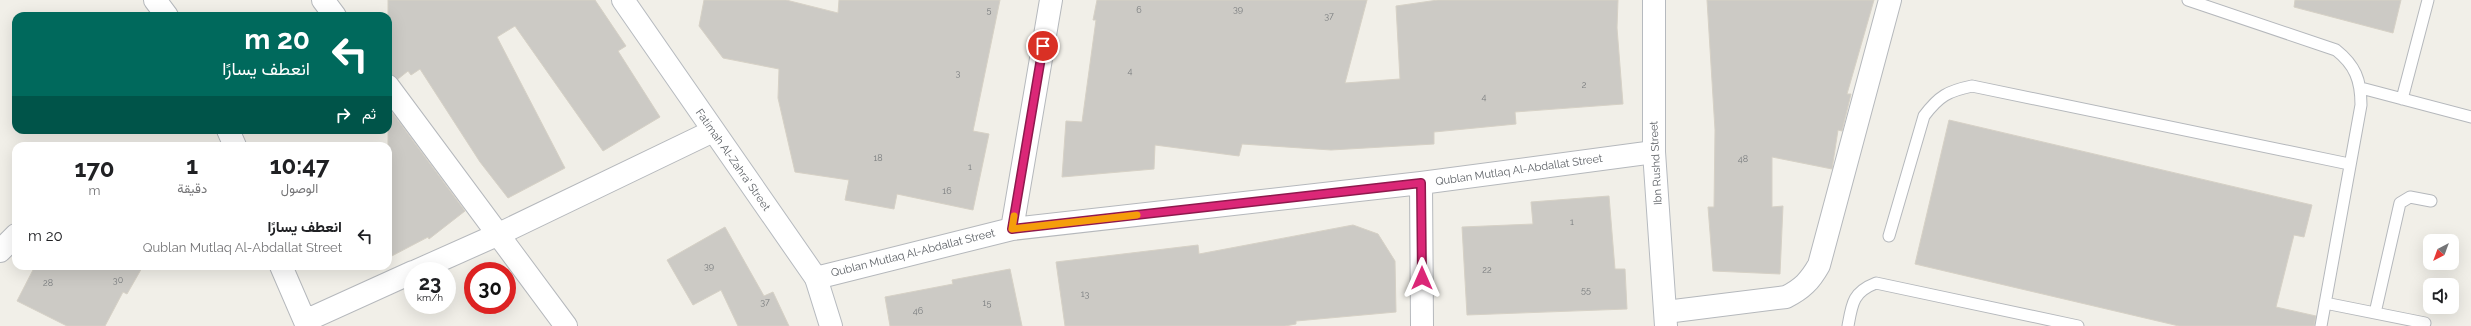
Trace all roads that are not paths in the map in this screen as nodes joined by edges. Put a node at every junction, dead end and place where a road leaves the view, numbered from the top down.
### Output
1 (155, 0) edge
2 (323, 0) edge
3 (623, 0) edge
4 (1050, 0) edge
5 (1654, 0) edge
6 (1890, 0) edge
7 (2188, 0) edge
8 (2428, 0) edge
9 (163, 12) edge
10 (332, 12) edge
11 (2361, 88) junction
12 (392, 91) edge
13 (2402, 99) junction
14 (2471, 117) edge
15 (712, 131) junction
16 (1654, 152) junction
17 (2349, 164) junction
18 (1421, 183) junction
19 (2431, 201) dead end
20 (1012, 229) junction
21 (499, 234) junction
22 (1889, 236) dead end
23 (12, 239) edge
24 (0, 251) edge
25 (436, 262) edge
26 (284, 270) edge
27 (404, 276) edge
28 (816, 278) junction
29 (2325, 303) junction
30 (2375, 313) junction
31 (1666, 319) edge
32 (306, 323) edge
33 (2425, 323) dead end
34 (566, 326) edge
35 (831, 326) edge
36 (1422, 326) edge
37 (1848, 326) edge
38 (2078, 326) edge
39 (2321, 326) edge

1 - 9 street
2 - 10 street
3 - 15 street, Fatimah Al-Zahra’ Street
4 - 20 street
5 - 16 street, Ibn Rushd Street
6 - 31 street
7 - 11 lane
8 - 13 lane
11 - 13 lane
11 - 17 lane
12 - 21 street
13 - 14 lane
15 - 21 street
15 - 28 street, Fatimah Al-Zahra’ Street
16 - 18 street, Qublan Mutlaq Al-Abdallat Street
16 - 31 street, Ibn Rushd Street
17 - 22 lane
17 - 29 lane
18 - 20 street, Qublan Mutlaq Al-Abdallat Street
18 - 36 street
19 - 30 lane
20 - 28 street, Qublan Mutlaq Al-Abdallat Street
21 - 25 street
21 - 34 street
23 - 24 street
26 - 32 street
27 - 32 street
28 - 35 street, Fatimah Al-Zahra’ Street
29 - 30 lane
29 - 39 lane
30 - 33 lane
37 - 38 lane

